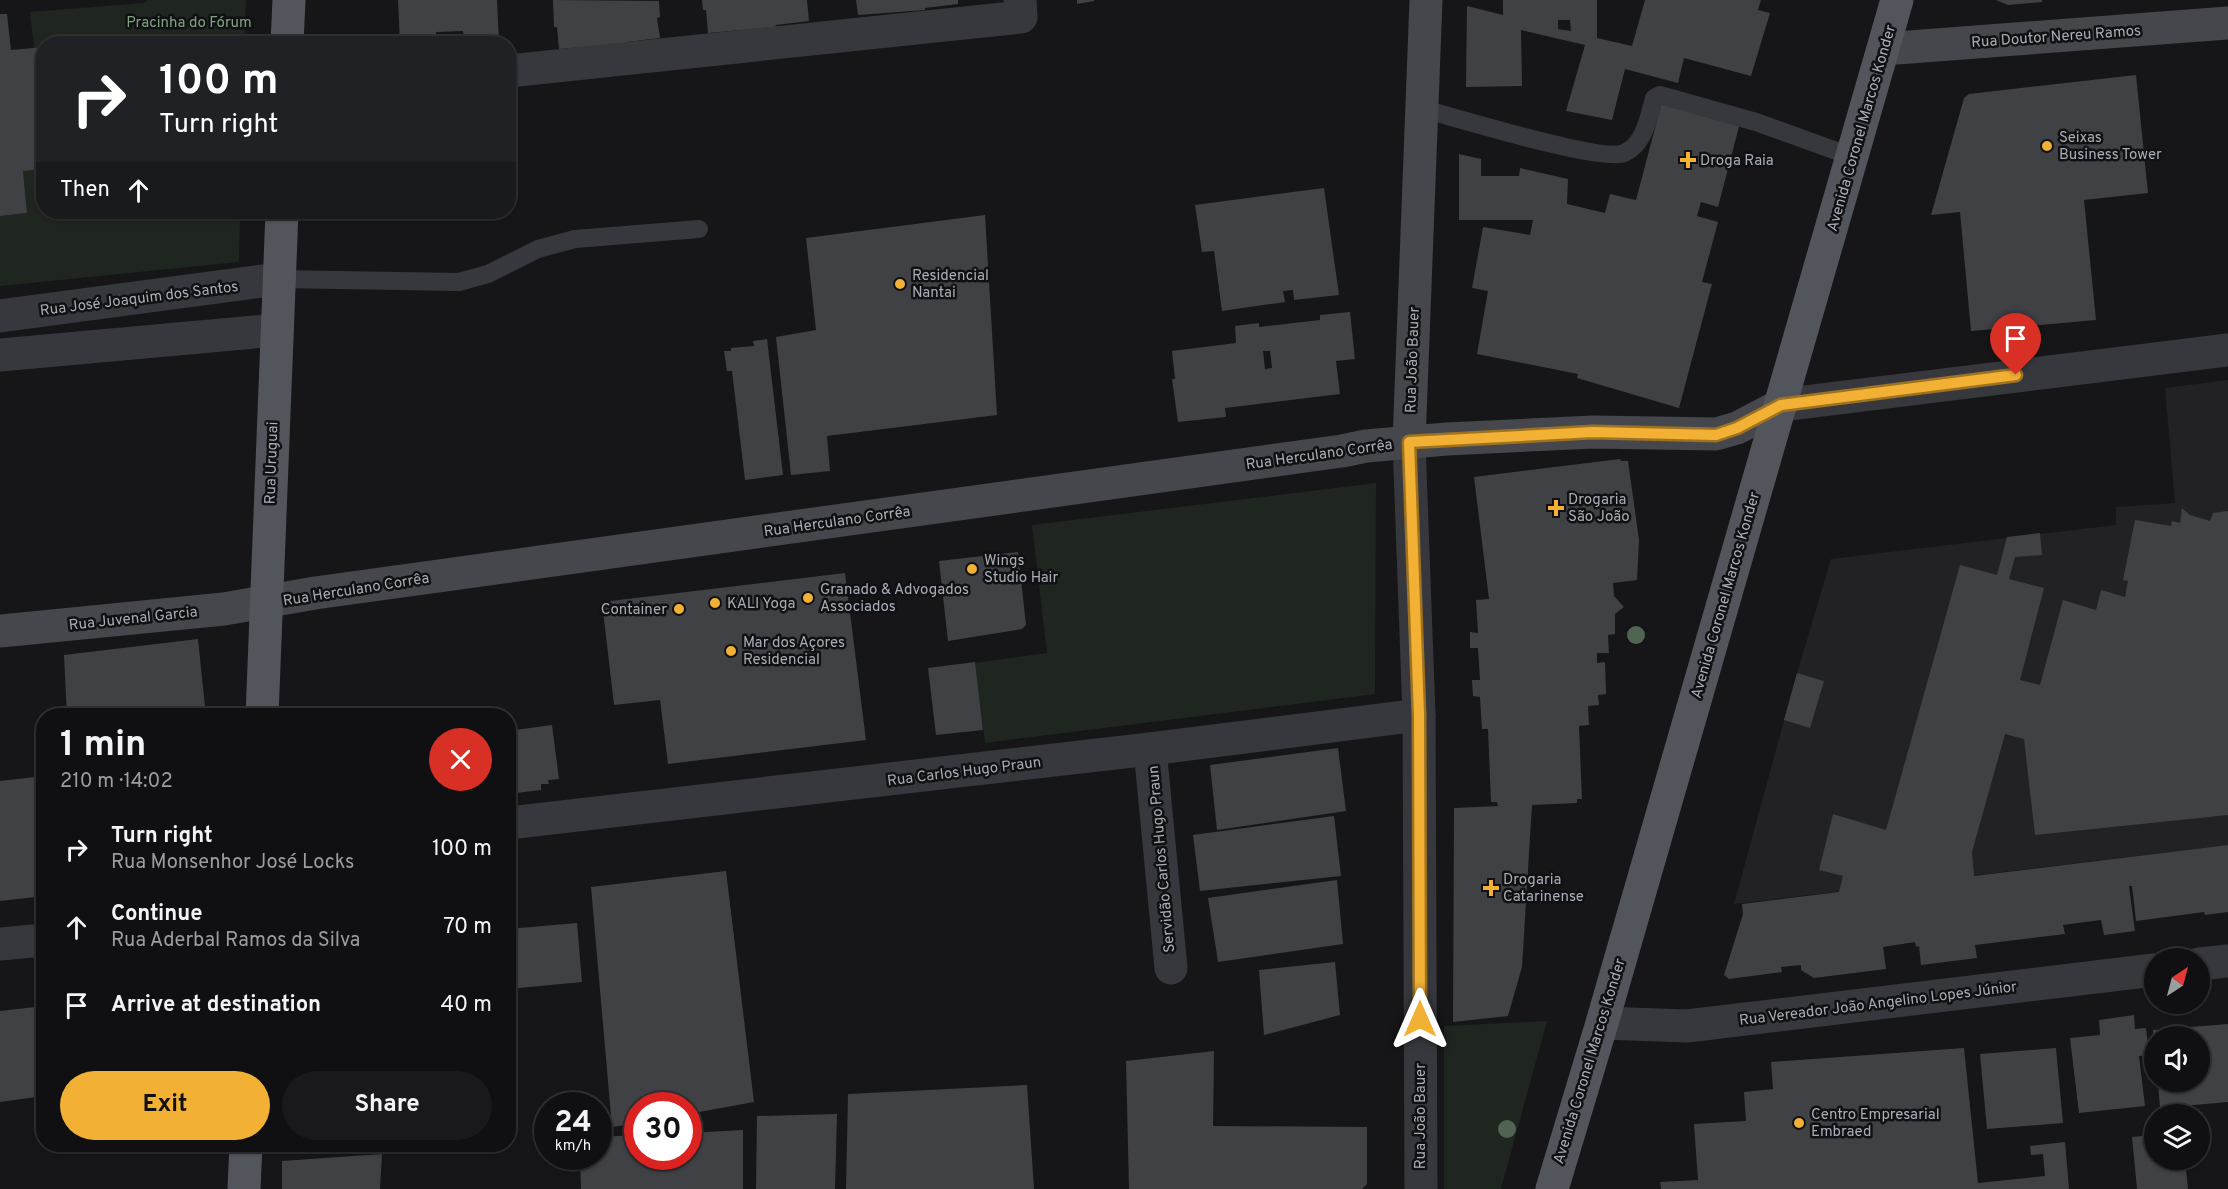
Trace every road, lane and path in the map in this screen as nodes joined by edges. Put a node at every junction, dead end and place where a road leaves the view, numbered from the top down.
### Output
1 (289, 0) edge
2 (1020, 0) edge
3 (1426, 0) edge
4 (1898, 0) edge
5 (2228, 23) edge
6 (287, 36) edge
7 (1883, 49) junction
8 (516, 70) edge
9 (1423, 109) junction
10 (1853, 157) junction
11 (282, 219) edge
12 (699, 229) dead end
13 (278, 279) junction
14 (0, 316) edge
15 (276, 330) junction
16 (2228, 350) edge
17 (0, 355) edge
18 (1781, 405) junction
19 (1409, 442) junction
20 (266, 603) junction
21 (0, 631) edge
22 (261, 708) edge
23 (1419, 715) junction
24 (1150, 749) junction
25 (516, 822) edge
26 (36, 941) edge
27 (0, 944) edge
28 (2228, 961) edge
29 (2210, 963) edge
30 (1171, 968) dead end
31 (2144, 971) edge
32 (1602, 1023) junction
33 (246, 1152) edge
34 (244, 1189) edge
35 (1421, 1189) edge
36 (1552, 1189) edge

1 - 6 main road
2 - 8 street
3 - 9 street, Rua João Bauer
4 - 7 main road, Avenida Coronel Marcos Konder
5 - 7 street, Rua Doutor Nereu Ramos
7 - 10 main road, Avenida Coronel Marcos Konder
9 - 10 lane
9 - 19 street, Rua João Bauer
10 - 18 main road, Avenida Coronel Marcos Konder
11 - 13 main road, Rua Uruguai
12 - 13 lane
13 - 14 street, Rua José Joaquim dos Santos
13 - 15 main road, Rua Uruguai
15 - 17 street
15 - 20 main road, Rua Uruguai
16 - 18 street
18 - 19 street, Rua Herculano Corrêa
18 - 32 main road, Avenida Coronel Marcos Konder
19 - 20 street, Rua Herculano Corrêa
19 - 23 street, Rua João Bauer
20 - 21 street, Rua Juvenal Garcia
20 - 22 main road, Rua Uruguai
23 - 24 street, Rua Carlos Hugo Praun
23 - 35 street, Rua João Bauer
24 - 25 street, Rua Carlos Hugo Praun
24 - 30 street, Servidão Carlos Hugo Praun
26 - 27 street
28 - 29 street
31 - 32 street, Rua Vereador João Angelino Lopes Júnior
32 - 36 main road, Avenida Coronel Marcos Konder
33 - 34 main road

